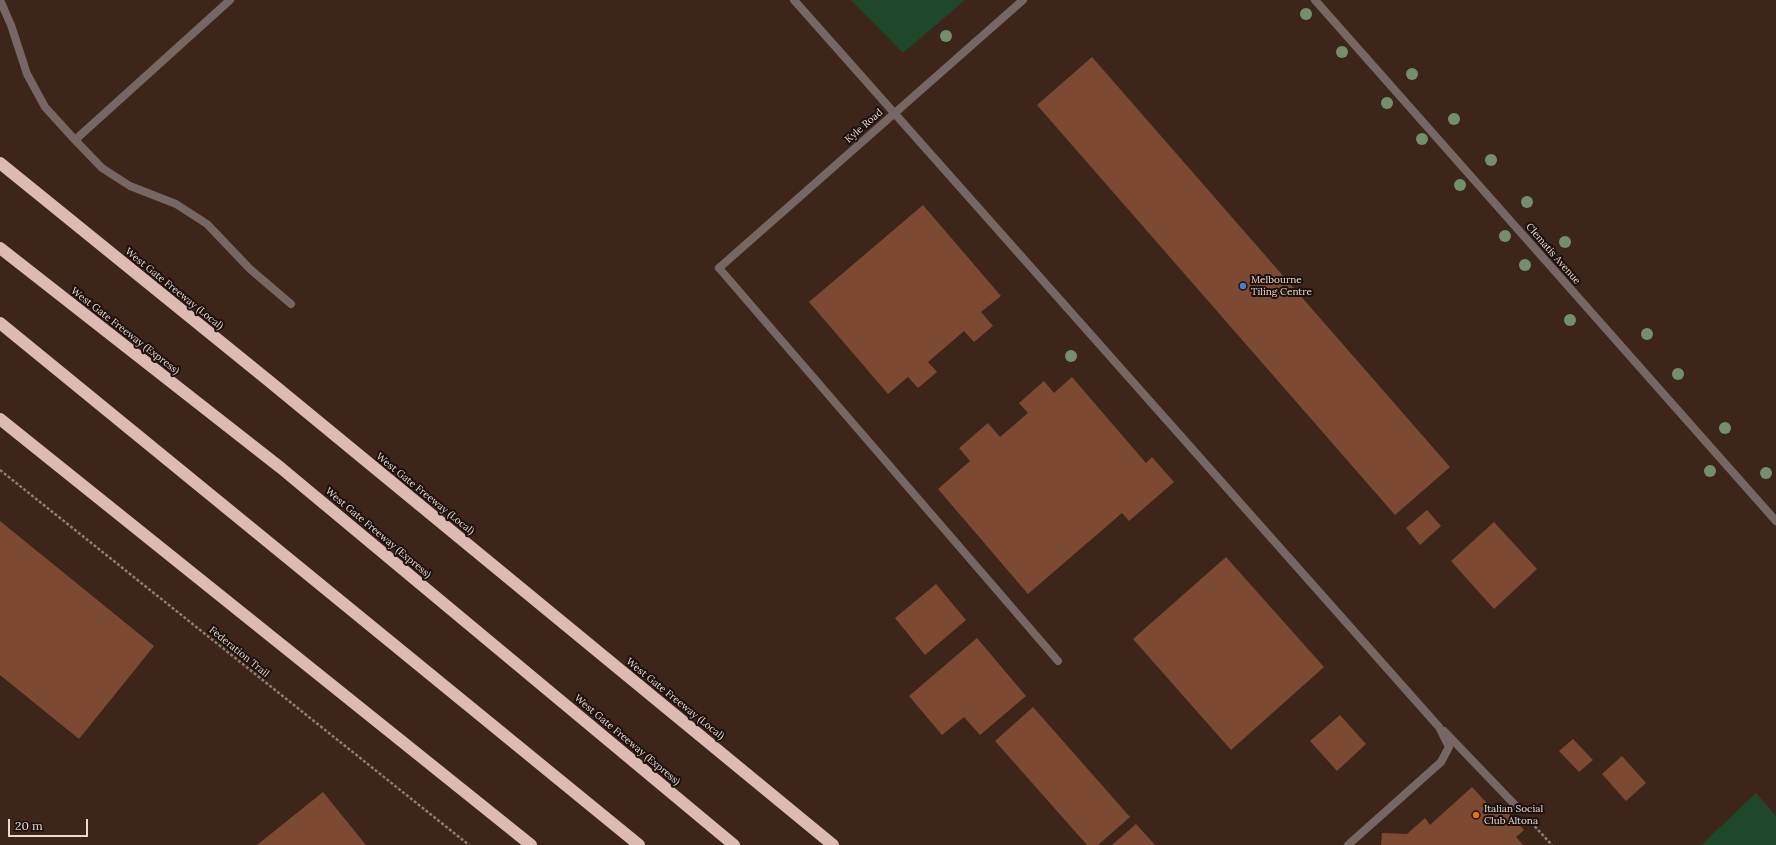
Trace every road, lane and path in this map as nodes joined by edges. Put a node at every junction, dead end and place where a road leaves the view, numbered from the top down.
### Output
1 (0, 0) edge
2 (230, 0) edge
3 (794, 0) edge
4 (1023, 0) edge
5 (1315, 0) edge
6 (894, 113) junction
7 (75, 140) junction
8 (0, 163) edge
9 (0, 248) edge
10 (291, 304) dead end
11 (0, 323) edge
12 (0, 419) edge
13 (0, 470) edge
14 (1776, 521) edge
15 (1058, 661) dead end
16 (1439, 727) junction
17 (1517, 806) joint
18 (469, 845) edge
19 (531, 845) edge
20 (639, 845) edge
21 (734, 845) edge
22 (833, 845) edge
23 (1348, 845) edge
24 (1552, 845) edge

1 - 7 street
2 - 7 street
3 - 6 street
4 - 6 street, Kyle Road
5 - 14 street, Clematis Avenue
6 - 15 street, Kyle Road
6 - 16 street
7 - 10 street
8 - 22 highway, West Gate Freeway (Local)
9 - 21 highway, West Gate Freeway (Express)
11 - 20 highway
12 - 19 highway
13 - 18 path, Federation Trail
16 - 17 street
16 - 23 street
17 - 24 path

